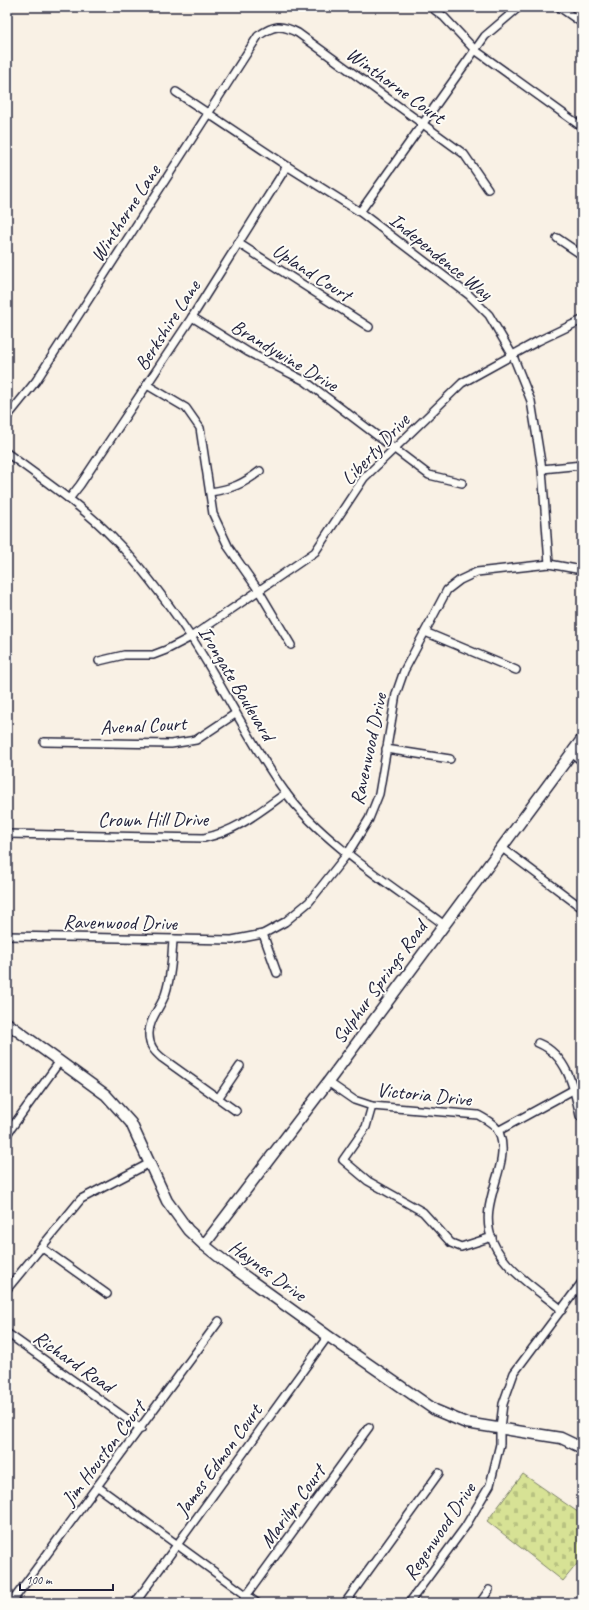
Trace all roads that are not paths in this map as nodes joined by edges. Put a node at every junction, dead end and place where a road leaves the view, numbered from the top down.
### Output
1 (431, 7) edge
2 (519, 7) edge
3 (560, 7) edge
4 (582, 23) edge
5 (270, 27) joint
6 (475, 50) junction
7 (176, 92) dead end
8 (208, 114) junction
9 (423, 124) junction
10 (582, 127) edge
11 (287, 166) junction
12 (488, 189) dead end
13 (360, 212) junction
14 (557, 238) dead end
15 (238, 243) junction
16 (582, 255) edge
17 (192, 317) junction
18 (582, 320) edge
19 (369, 327) dead end
20 (513, 356) junction
21 (147, 385) junction
22 (7, 417) edge
23 (394, 448) junction
24 (7, 454) edge
25 (582, 465) edge
26 (542, 469) junction
27 (260, 471) dead end
28 (462, 483) dead end
29 (210, 492) junction
30 (69, 499) junction
31 (549, 564) junction
32 (582, 570) edge
33 (259, 591) junction
34 (425, 632) junction
35 (191, 637) junction
36 (291, 644) dead end
37 (99, 660) dead end
38 (516, 670) dead end
39 (236, 714) junction
40 (582, 739) edge
41 (44, 742) dead end
42 (386, 749) junction
43 (571, 753) junction
44 (450, 759) dead end
45 (582, 761) edge
46 (286, 793) junction
47 (7, 834) edge
48 (501, 847) junction
49 (348, 853) junction
50 (582, 908) edge
51 (444, 924) junction
52 (263, 934) junction
53 (7, 936) edge
54 (173, 939) junction
55 (277, 973) dead end
56 (7, 1023) edge
57 (538, 1042) dead end
58 (60, 1061) junction
59 (240, 1066) dead end
60 (328, 1082) junction
61 (582, 1085) edge
62 (574, 1089) junction
63 (219, 1097) junction
64 (372, 1106) junction
65 (236, 1111) dead end
66 (580, 1116) dead end
67 (498, 1131) junction
68 (7, 1134) edge
69 (150, 1163) junction
70 (492, 1237) junction
71 (204, 1245) junction
72 (41, 1247) junction
73 (582, 1282) edge
74 (7, 1289) edge
75 (107, 1294) dead end
76 (562, 1310) junction
77 (219, 1321) dead end
78 (7, 1333) edge
79 (328, 1336) junction
80 (368, 1428) dead end
81 (500, 1428) junction
82 (141, 1429) junction
83 (582, 1448) edge
84 (439, 1473) dead end
85 (98, 1486) junction
86 (177, 1544) junction
87 (489, 1590) dead end
88 (246, 1595) junction
89 (11, 1603) edge
90 (135, 1603) edge
91 (241, 1603) edge
92 (257, 1603) edge
93 (345, 1603) edge
94 (409, 1603) edge
95 (480, 1603) edge

1 - 6 street
2 - 6 street
3 - 4 street
5 - 8 street, Winthorne Lane
5 - 9 street, Winthorne Court
6 - 9 street
6 - 10 street
7 - 8 street, Independence Way
8 - 11 street, Independence Way
8 - 22 street, Winthorne Lane
9 - 12 street, Winthorne Court
9 - 13 street
11 - 13 street, Independence Way
11 - 15 street, Berkshire Lane
13 - 20 street, Independence Way
14 - 16 street
15 - 17 street, Berkshire Lane
15 - 19 street, Upland Court
17 - 21 street, Berkshire Lane
17 - 23 street, Brandywine Drive
18 - 20 street, Liberty Drive
20 - 23 street, Liberty Drive
20 - 26 street, Independence Way
21 - 29 street
21 - 30 street, Berkshire Lane
23 - 28 street, Brandywine Drive
23 - 33 street, Liberty Drive
24 - 30 street, Irongate Boulevard
25 - 26 street
26 - 31 street, Independence Way
27 - 29 street
29 - 33 street
30 - 35 street, Irongate Boulevard
31 - 32 street, Ravenwood Drive
31 - 34 street, Ravenwood Drive
33 - 35 street, Liberty Drive
33 - 36 street
34 - 38 street
34 - 42 street, Ravenwood Drive
35 - 37 street, Liberty Drive
35 - 39 street, Irongate Boulevard
39 - 41 street, Avenal Court
39 - 46 street, Irongate Boulevard
40 - 43 street, Sulphur Springs Road
42 - 44 street
42 - 49 street, Ravenwood Drive
43 - 45 street
43 - 48 street, Sulphur Springs Road
46 - 47 street, Crown Hill Drive
46 - 49 street, Irongate Boulevard
48 - 50 street
48 - 51 street, Sulphur Springs Road
49 - 51 street, Irongate Boulevard
49 - 52 street, Ravenwood Drive
51 - 60 street, Sulphur Springs Road
52 - 54 street, Ravenwood Drive
52 - 55 street
53 - 54 street, Ravenwood Drive
54 - 63 street
56 - 58 street, Haynes Drive
57 - 62 street
58 - 68 street
58 - 69 street, Haynes Drive
59 - 63 street
60 - 64 street, Victoria Drive
60 - 71 street, Sulphur Springs Road
61 - 62 street
62 - 66 street
62 - 67 street
63 - 65 street
64 - 67 street, Victoria Drive
64 - 70 street
67 - 70 street
69 - 71 street, Haynes Drive
69 - 72 street
70 - 76 street
71 - 79 street, Haynes Drive
72 - 74 street
72 - 75 street
73 - 76 street, Regenwood Drive
76 - 81 street, Regenwood Drive
77 - 82 street, Jim Houston Court
78 - 82 street, Richard Road
79 - 81 street, Haynes Drive
79 - 86 street, James Edmon Court
80 - 88 street, Marilyn Court
81 - 83 street, Haynes Drive
81 - 94 street, Regenwood Drive
82 - 85 street, Jim Houston Court
84 - 93 street
85 - 86 street
85 - 89 street, Jim Houston Court
86 - 88 street
86 - 90 street, James Edmon Court
87 - 95 street
88 - 91 street, Marilyn Court
88 - 92 street

